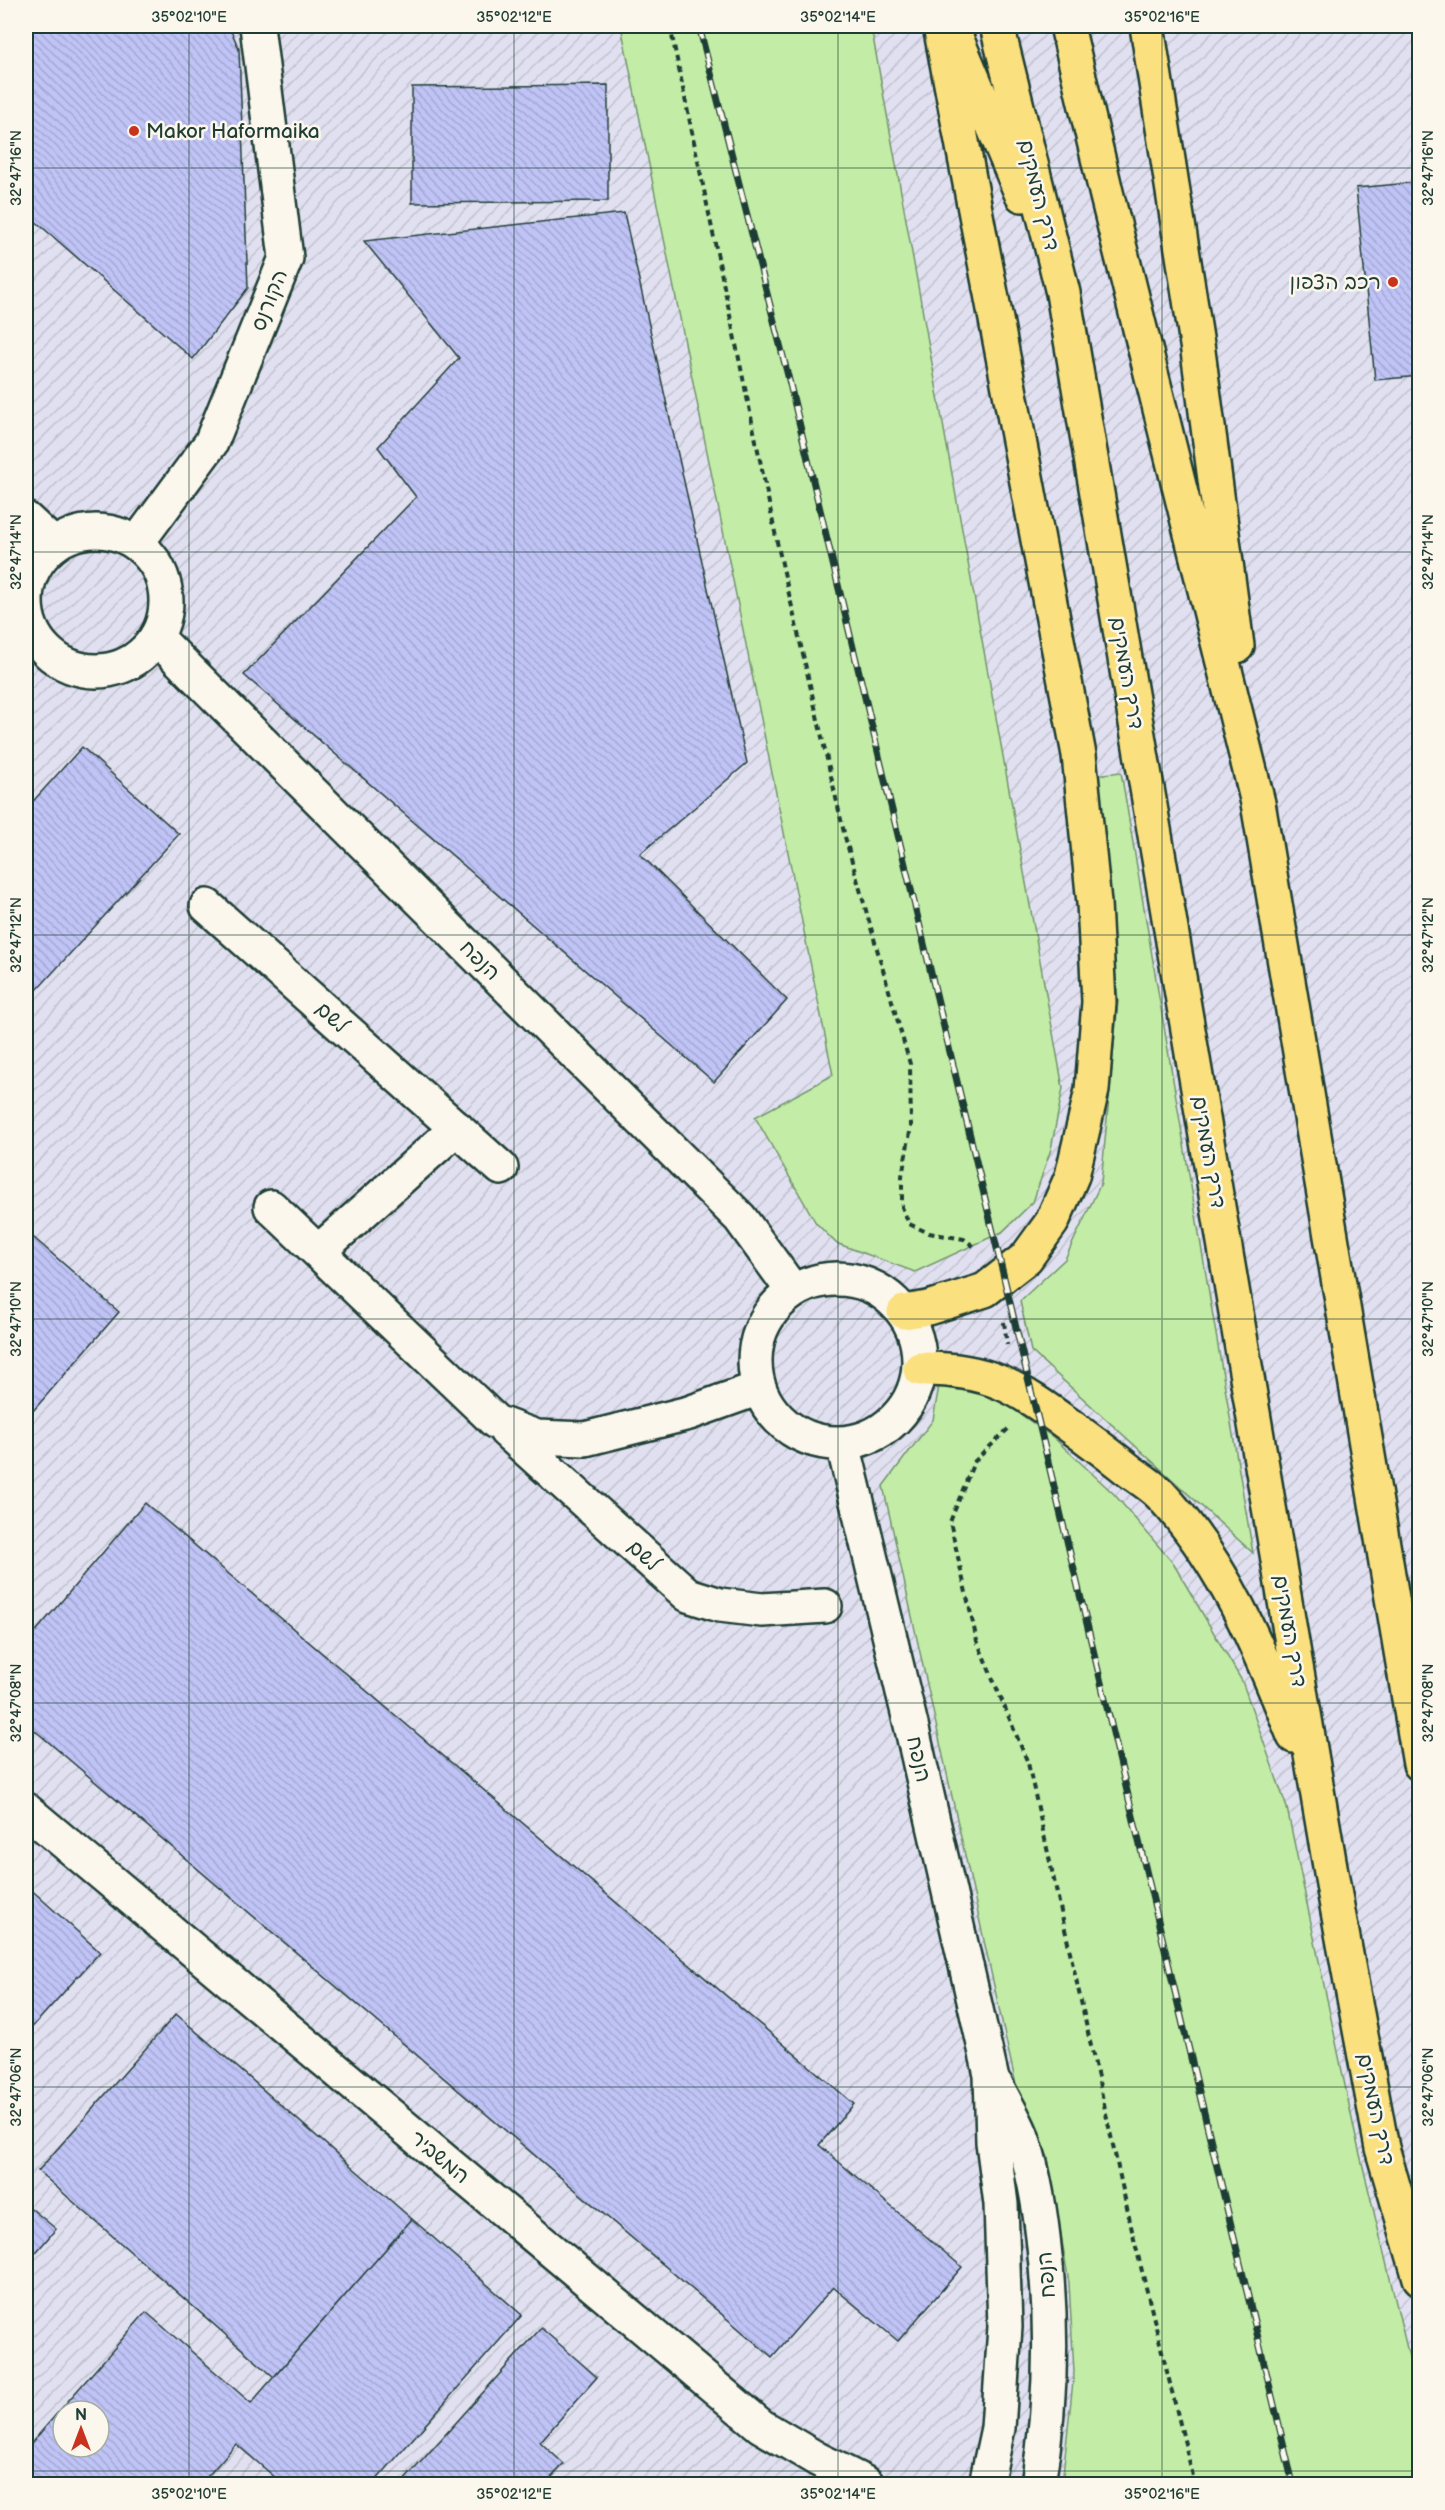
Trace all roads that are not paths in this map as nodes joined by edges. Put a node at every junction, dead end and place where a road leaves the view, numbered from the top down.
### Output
1 (257, 26) edge
2 (940, 26) edge
3 (951, 26) edge
4 (997, 26) edge
5 (1067, 26) edge
6 (1147, 26) edge
7 (1063, 293) junction
8 (26, 519) edge
9 (137, 543) junction
10 (54, 545) junction
11 (156, 638) junction
12 (34, 656) edge
13 (1258, 803) junction
14 (207, 906) dead end
15 (456, 1128) junction
16 (501, 1168) dead end
17 (272, 1207) dead end
18 (319, 1251) junction
19 (793, 1291) junction
20 (904, 1312) junction
21 (920, 1369) junction
22 (759, 1388) junction
23 (496, 1422) junction
24 (843, 1444) junction
25 (825, 1606) dead end
26 (1419, 1764) edge
27 (26, 1810) edge
28 (1334, 1890) junction
29 (991, 2075) junction
30 (1419, 2278) edge
31 (867, 2484) edge
32 (986, 2484) edge
33 (1038, 2484) edge

1 - 9 street, הקורנס
2 - 20 highway
3 - 7 highway
4 - 7 highway, דרך העמקים
5 - 13 highway
6 - 13 highway
7 - 28 highway, דרך העמקים
8 - 10 street
9 - 10 street
9 - 11 street
10 - 12 street
11 - 12 street
11 - 19 street, הנפח
13 - 26 highway
14 - 15 street, לשם
15 - 16 street, לשם
15 - 18 street
17 - 18 street, לשם
18 - 23 street, לשם
19 - 20 street
19 - 22 street
20 - 21 street
21 - 24 street
21 - 28 highway
22 - 23 street, לשם
22 - 24 street
23 - 25 street, לשם
24 - 29 street, הנפח
27 - 31 street, המשביר
28 - 30 highway, דרך העמקים
29 - 32 street, הנפח
29 - 33 street, הנפח

